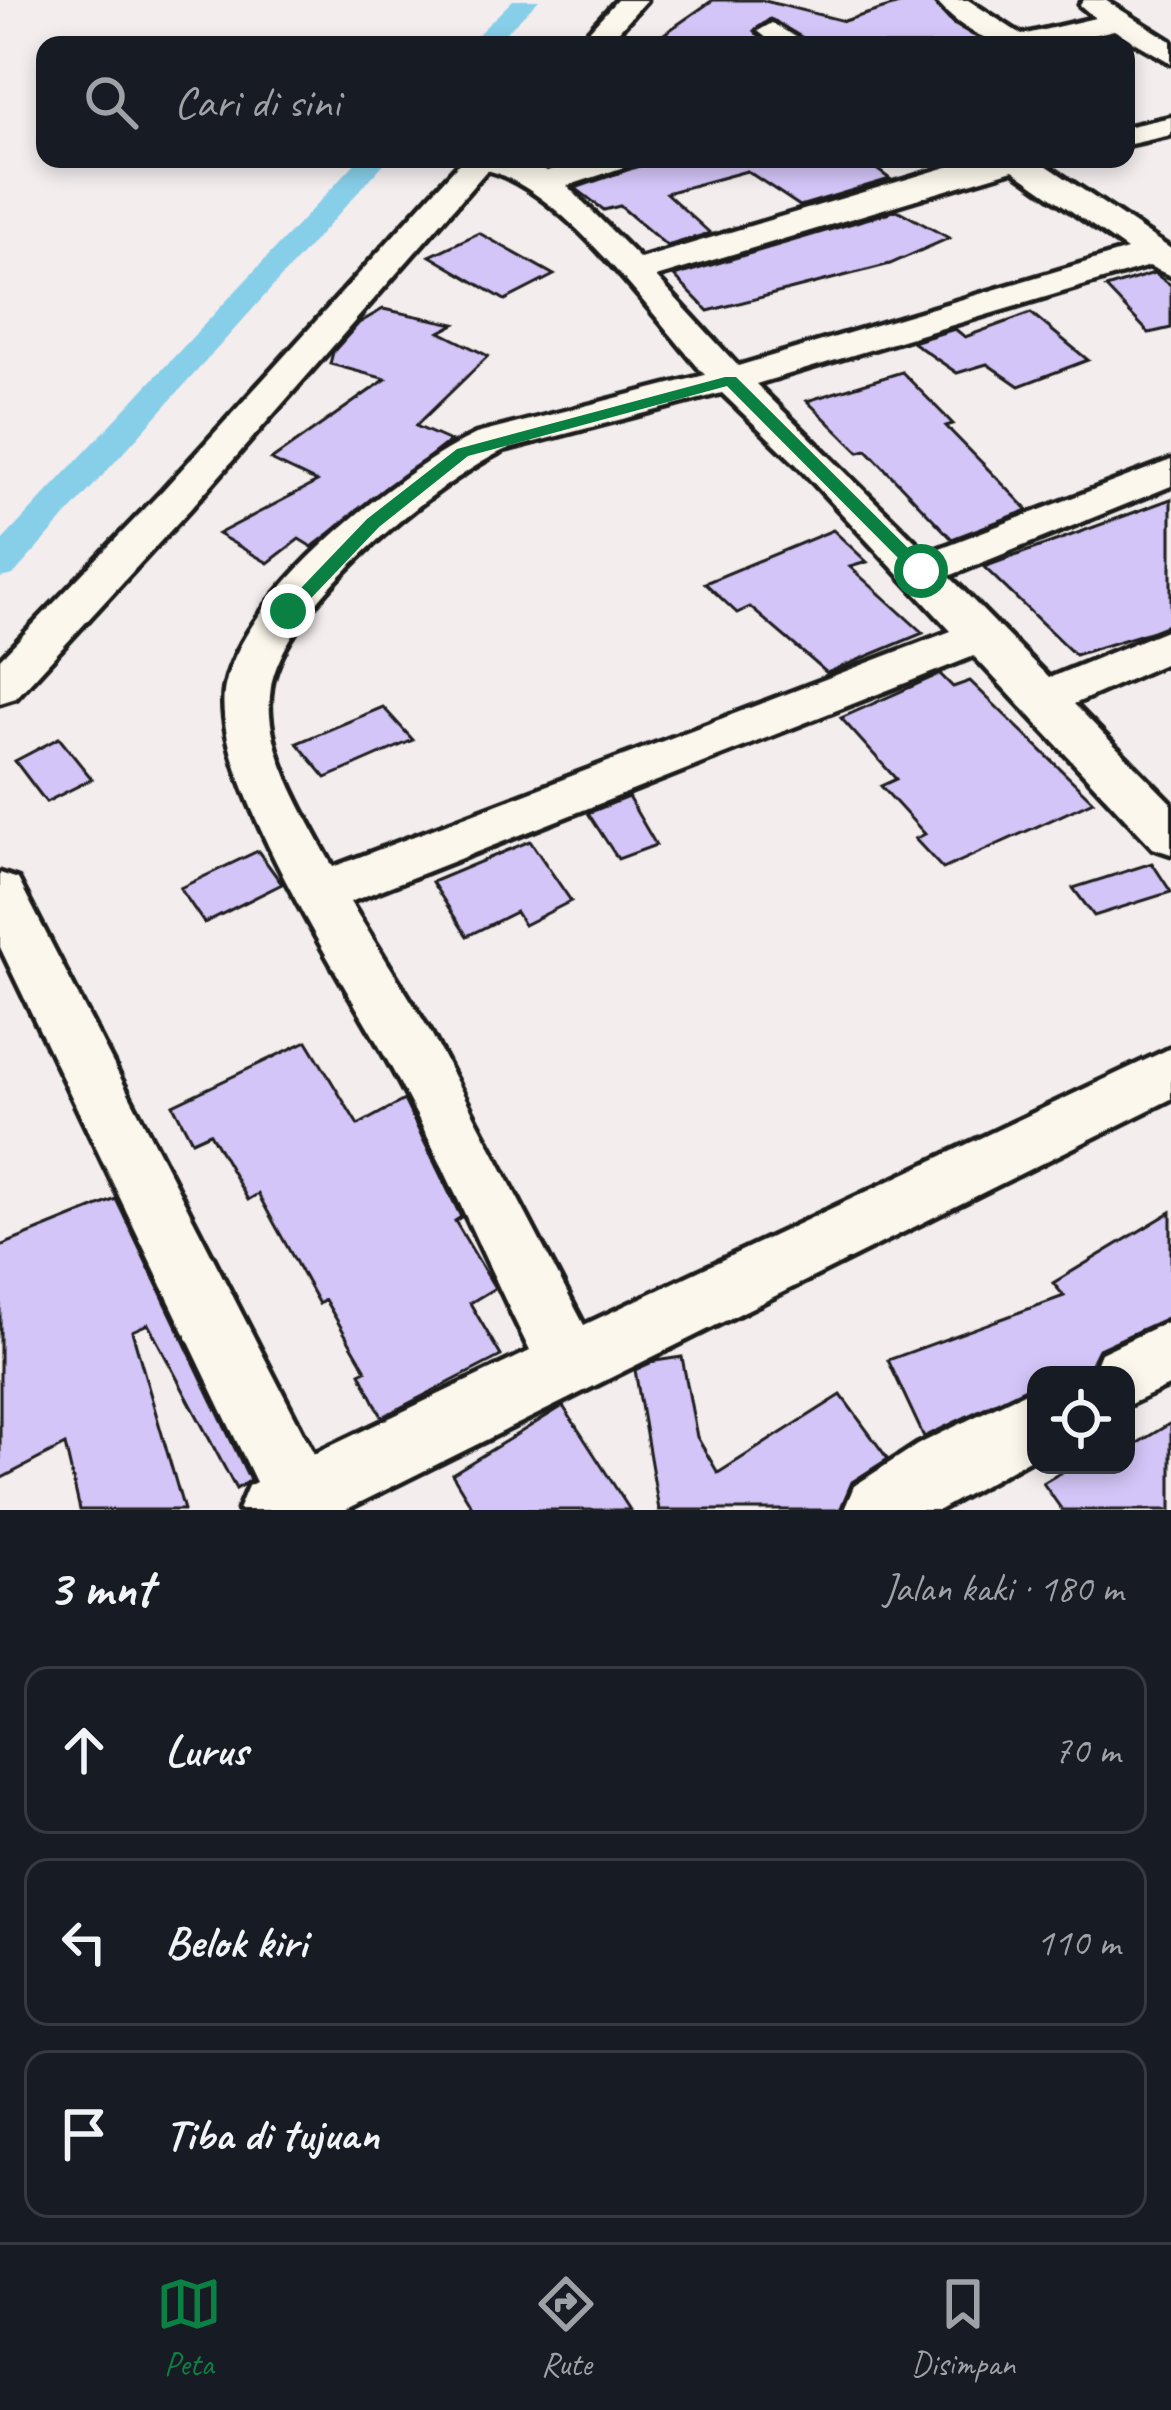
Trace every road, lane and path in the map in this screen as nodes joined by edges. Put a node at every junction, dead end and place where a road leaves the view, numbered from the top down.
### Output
1 (632, 0) edge
2 (949, 0) edge
3 (1086, 0) edge
4 (1119, 20) junction
5 (598, 36) edge
6 (1004, 36) edge
7 (1054, 36) edge
8 (1171, 54) edge
9 (1171, 126) edge
10 (1135, 134) edge
11 (505, 168) edge
12 (509, 168) edge
13 (978, 168) edge
14 (1036, 168) edge
15 (1163, 260) edge
16 (635, 272) junction
17 (730, 380) junction
18 (1171, 472) edge
19 (921, 571) junction
20 (982, 635) junction
21 (1171, 643) edge
22 (0, 687) edge
23 (1042, 700) junction
24 (1171, 835) edge
25 (0, 893) edge
26 (320, 893) junction
27 (1171, 1072) edge
28 (1171, 1351) edge
29 (571, 1367) junction
30 (1135, 1369) edge
31 (1027, 1425) edge
32 (292, 1505) edge
33 (878, 1510) edge

1 - 5 street
2 - 6 street
3 - 4 street
4 - 7 street
4 - 8 street
9 - 10 street
11 - 22 street
12 - 16 street
13 - 16 street
14 - 15 street
15 - 17 street
16 - 17 street
17 - 19 street
17 - 26 street
18 - 19 street
19 - 20 street
20 - 23 street
20 - 26 street
21 - 23 street
23 - 24 street
25 - 32 street
26 - 29 street
27 - 29 street
28 - 30 street
29 - 32 street
31 - 33 street

